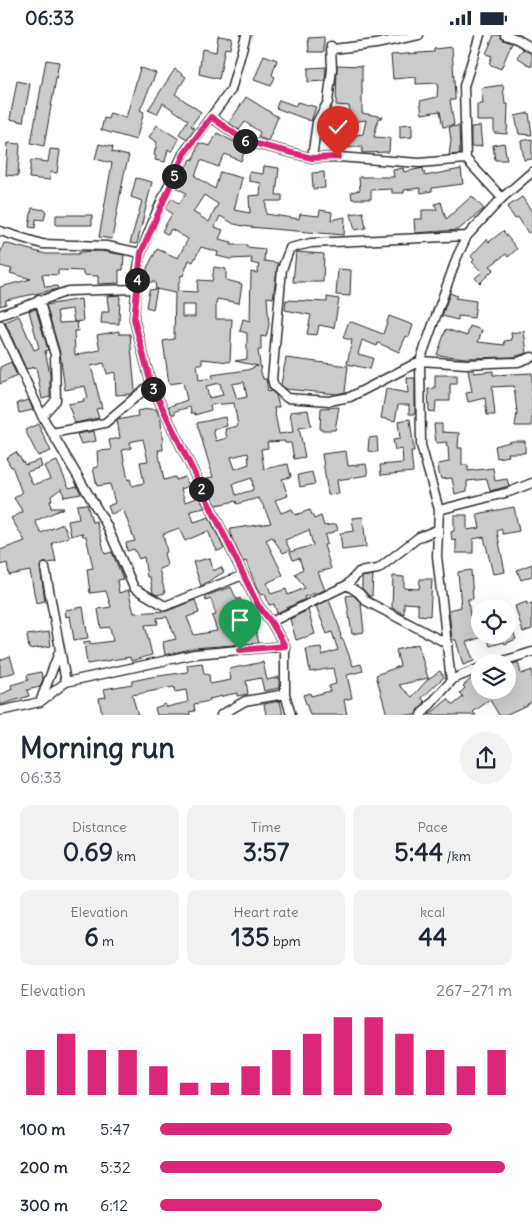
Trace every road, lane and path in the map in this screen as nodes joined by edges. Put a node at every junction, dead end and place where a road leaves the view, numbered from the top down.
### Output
1 (246, 35) edge
2 (419, 35) edge
3 (480, 35) edge
4 (505, 35) edge
5 (532, 48) edge
6 (211, 117) junction
7 (312, 158) junction
8 (466, 159) junction
9 (532, 172) edge
10 (502, 198) junction
11 (0, 231) edge
12 (467, 236) junction
13 (141, 253) junction
14 (136, 289) junction
15 (39, 299) junction
16 (0, 315) edge
17 (0, 325) edge
18 (532, 357) edge
19 (420, 361) junction
20 (151, 384) junction
21 (42, 416) junction
22 (52, 433) junction
23 (532, 483) edge
24 (439, 509) junction
25 (437, 530) junction
26 (45, 569) dead end
27 (243, 575) junction
28 (346, 585) junction
29 (271, 622) junction
30 (448, 644) junction
31 (285, 646) junction
32 (61, 648) junction
33 (532, 652) edge
34 (516, 657) edge
35 (471, 671) edge
36 (451, 681) junction
37 (66, 682) junction
38 (285, 694) junction
39 (40, 703) junction
40 (0, 711) edge
41 (220, 715) edge
42 (292, 715) edge
43 (421, 715) edge

1 - 6 street
2 - 7 street
3 - 8 street
4 - 5 street
6 - 7 street
6 - 13 street
7 - 8 street
8 - 10 street
9 - 10 street
10 - 12 street
11 - 13 street
12 - 19 street
12 - 19 street
13 - 14 street
14 - 15 street
14 - 20 street
15 - 16 street
15 - 21 street
17 - 21 street
18 - 19 street
19 - 24 street
20 - 22 street
20 - 27 street
21 - 22 street
22 - 27 street
23 - 24 street
24 - 25 street
25 - 28 street
25 - 30 street
26 - 32 street
27 - 29 street
28 - 29 street
28 - 30 street
29 - 31 street
30 - 36 street
31 - 37 street
31 - 38 street
32 - 37 street
32 - 39 street
33 - 34 street
35 - 36 street
36 - 43 street
37 - 39 street
38 - 41 street
38 - 42 street
39 - 40 street

